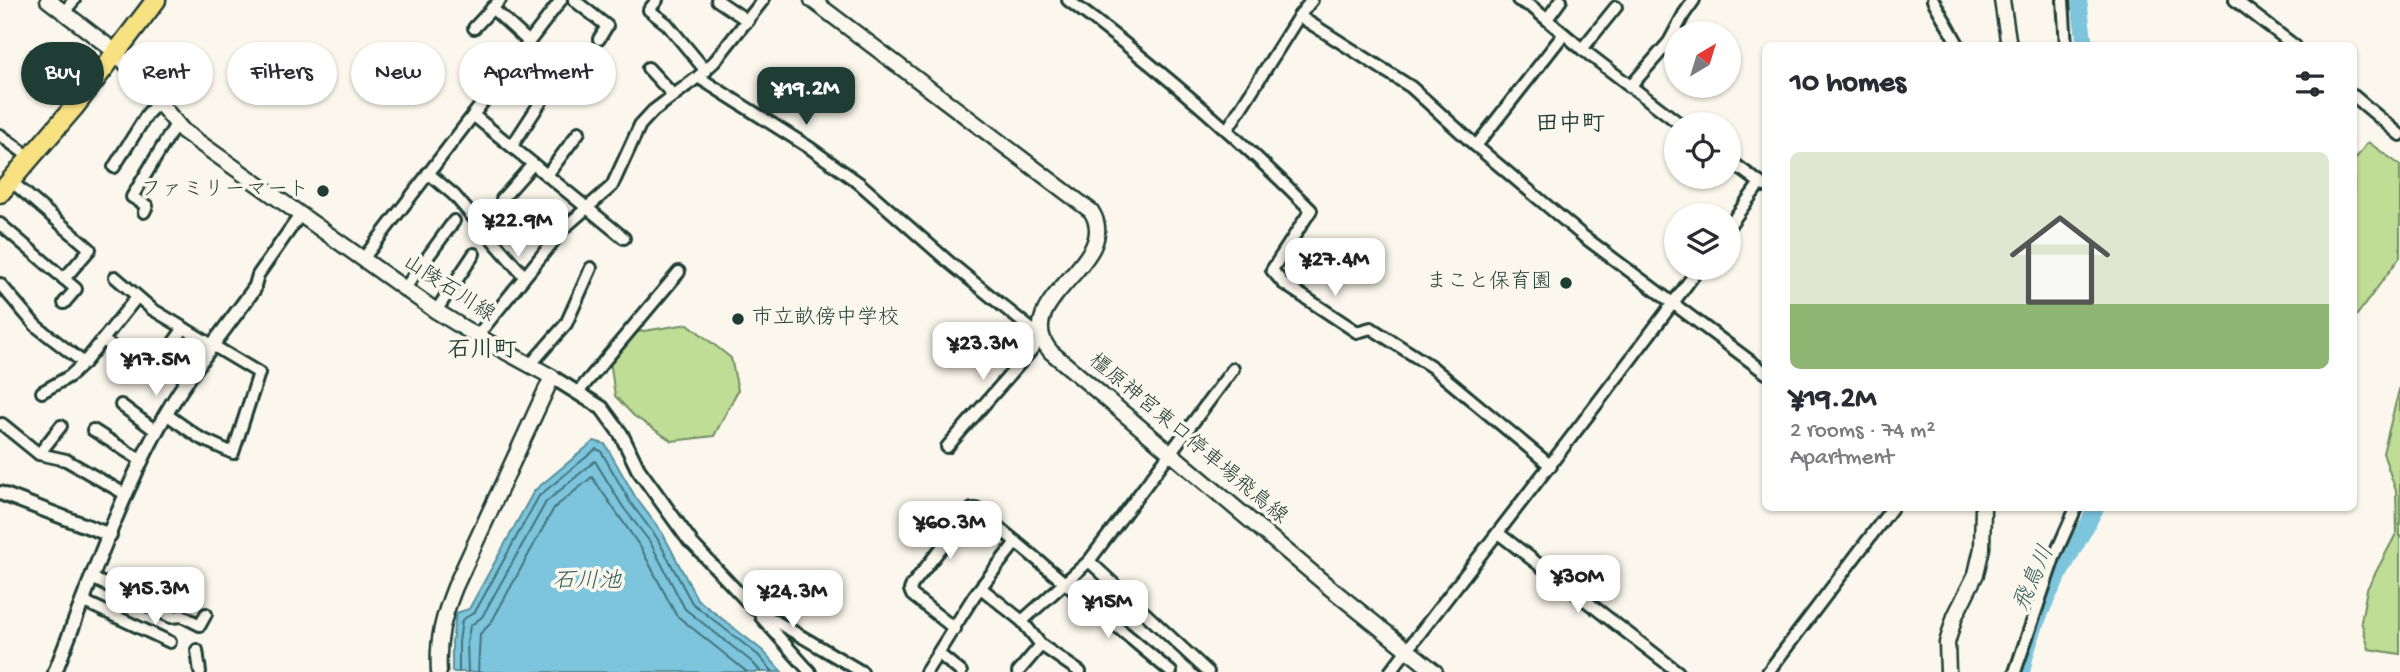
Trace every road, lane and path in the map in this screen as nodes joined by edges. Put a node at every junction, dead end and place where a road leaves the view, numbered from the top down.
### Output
1 (48, 0) edge
2 (74, 0) edge
3 (156, 0) edge
4 (561, 0) edge
5 (573, 0) edge
6 (657, 0) edge
7 (717, 0) edge
8 (763, 0) edge
9 (812, 0) edge
10 (1068, 0) edge
11 (1312, 0) edge
12 (1518, 0) edge
13 (1561, 0) edge
14 (1694, 0) edge
15 (1933, 0) edge
16 (2002, 0) edge
17 (2063, 0) edge
18 (2235, 0) edge
19 (496, 4) edge
20 (1616, 7) dead end
21 (64, 12) junction
22 (1299, 16) junction
23 (1547, 19) junction
24 (748, 21) junction
25 (474, 28) dead end
26 (1563, 34) junction
27 (599, 39) dead end
28 (529, 42) joint
29 (1957, 42) edge
30 (2008, 42) edge
31 (2066, 42) edge
32 (2290, 42) edge
33 (1581, 49) junction
34 (117, 53) junction
35 (648, 68) dead end
36 (702, 74) junction
37 (1630, 87) junction
38 (674, 96) junction
39 (2357, 99) edge
40 (156, 105) edge
41 (158, 105) edge
42 (481, 105) edge
43 (539, 105) edge
44 (1664, 112) edge
45 (473, 115) junction
46 (176, 124) junction
47 (1227, 130) junction
48 (579, 132) dead end
49 (0, 135) edge
50 (2400, 135) edge
51 (512, 146) junction
52 (1476, 146) junction
53 (31, 158) junction
54 (533, 164) junction
55 (114, 167) dead end
56 (1741, 169) edge
57 (428, 173) junction
58 (547, 175) junction
59 (1762, 184) edge
60 (1762, 186) edge
61 (6, 187) edge
62 (502, 199) dead end
63 (587, 209) junction
64 (144, 212) dead end
65 (1741, 212) edge
66 (300, 215) junction
67 (454, 221) dead end
68 (0, 224) edge
69 (624, 238) dead end
70 (474, 254) dead end
71 (363, 259) junction
72 (591, 268) dead end
73 (679, 272) dead end
74 (524, 276) junction
75 (115, 278) dead end
76 (64, 279) junction
77 (1690, 280) edge
78 (0, 284) edge
79 (405, 288) junction
80 (254, 289) joint
81 (137, 297) junction
82 (64, 303) dead end
83 (1673, 303) junction
84 (436, 310) junction
85 (184, 328) junction
86 (477, 336) junction
87 (1042, 338) junction
88 (103, 340) junction
89 (213, 346) junction
90 (84, 363) junction
91 (531, 364) junction
92 (1233, 369) dead end
93 (1762, 370) edge
94 (552, 377) junction
95 (579, 391) junction
96 (42, 392) dead end
97 (121, 405) dead end
98 (166, 414) junction
99 (2, 424) dead end
100 (61, 426) dead end
101 (93, 429) dead end
102 (156, 430) junction
103 (947, 447) dead end
104 (1170, 452) junction
105 (39, 454) junction
106 (142, 461) junction
107 (1551, 466) junction
108 (0, 494) edge
109 (125, 494) junction
110 (1890, 511) edge
111 (1983, 511) edge
112 (2075, 511) edge
113 (1498, 533) junction
114 (110, 535) junction
115 (690, 541) joint
116 (1016, 542) junction
117 (1088, 561) junction
118 (92, 578) junction
119 (1065, 583) junction
120 (981, 588) junction
121 (83, 601) junction
122 (753, 608) junction
123 (206, 614) dead end
124 (1022, 621) junction
125 (955, 629) junction
126 (170, 642) dead end
127 (1041, 645) junction
128 (197, 650) dead end
129 (1406, 650) junction
130 (939, 654) junction
131 (1201, 670) edge
132 (55, 672) edge
133 (200, 672) edge
134 (439, 672) edge
135 (810, 672) edge
136 (862, 672) edge
137 (926, 672) edge
138 (961, 672) edge
139 (1018, 672) edge
140 (1080, 672) edge
141 (1171, 672) edge
142 (1390, 672) edge
143 (1435, 672) edge
144 (1678, 672) edge
145 (1768, 672) edge
146 (1948, 672) edge
147 (2015, 672) edge

1 - 21 main road
2 - 21 street
3 - 34 highway
4 - 28 street
5 - 27 street
6 - 36 street
7 - 24 street
8 - 24 street
9 - 87 main road
10 - 47 street
11 - 22 street
12 - 23 street
13 - 23 street
14 - 37 street
15 - 29 street
16 - 30 main road
17 - 31 street
18 - 32 street
19 - 25 street
19 - 28 street
20 - 33 street
21 - 34 main road
22 - 47 street
22 - 52 street
23 - 26 street
24 - 36 street
26 - 33 street
26 - 52 street
33 - 37 street
34 - 53 highway
35 - 38 street
36 - 38 street
36 - 87 street
37 - 44 street
38 - 63 street
39 - 50 street
40 - 55 street
41 - 46 main road, 山陵石川線
42 - 45 street
43 - 51 street
45 - 51 street
45 - 57 street
46 - 64 street
46 - 66 main road, 山陵石川線
47 - 107 street
48 - 58 street
49 - 53 street
51 - 54 street
52 - 83 street
53 - 61 highway
54 - 58 street
54 - 62 street
56 - 59 street
57 - 71 street
57 - 74 street
58 - 63 street
60 - 65 street
61 - 76 street
63 - 69 street
63 - 74 street
66 - 71 main road, 山陵石川線
66 - 80 street
67 - 79 street
68 - 76 street
70 - 84 street
71 - 79 main road, 山陵石川線
72 - 91 street
73 - 95 street
74 - 86 street
75 - 81 street
76 - 82 street
77 - 83 street
78 - 90 street
79 - 84 main road, 山陵石川線
80 - 89 street
81 - 85 street
81 - 88 street
83 - 93 street
83 - 107 street
84 - 86 main road, 山陵石川線
85 - 88 street
85 - 89 street
86 - 91 main road, 山陵石川線
87 - 103 street
87 - 104 main road, 橿原神宮東口停車場飛鳥線
88 - 90 street
89 - 98 street
89 - 98 street
90 - 96 street
91 - 94 main road, 山陵石川線
92 - 104 street
94 - 95 street
94 - 134 main road
95 - 115 street
97 - 102 street
98 - 102 street
99 - 105 street
100 - 105 street
101 - 106 street
102 - 106 street
104 - 117 street
104 - 129 main road, 橿原神宮東口停車場飛鳥線
105 - 109 street
106 - 109 street
107 - 113 street
108 - 114 street
109 - 114 street
110 - 145 street
111 - 146 main road
112 - 147 street
113 - 129 street
113 - 144 street
114 - 118 street
115 - 122 street
116 - 119 street
116 - 120 street
116 - 125 street
117 - 119 street
117 - 131 street
118 - 121 street
118 - 123 street
119 - 124 street
119 - 141 street
120 - 124 street
120 - 125 street
121 - 126 street
121 - 132 street
122 - 135 street
122 - 136 street
124 - 127 street
125 - 130 street
127 - 139 street
127 - 140 street
128 - 133 street
129 - 142 street
129 - 143 main road, 橿原神宮東口停車場飛鳥線
130 - 137 street
130 - 138 street

